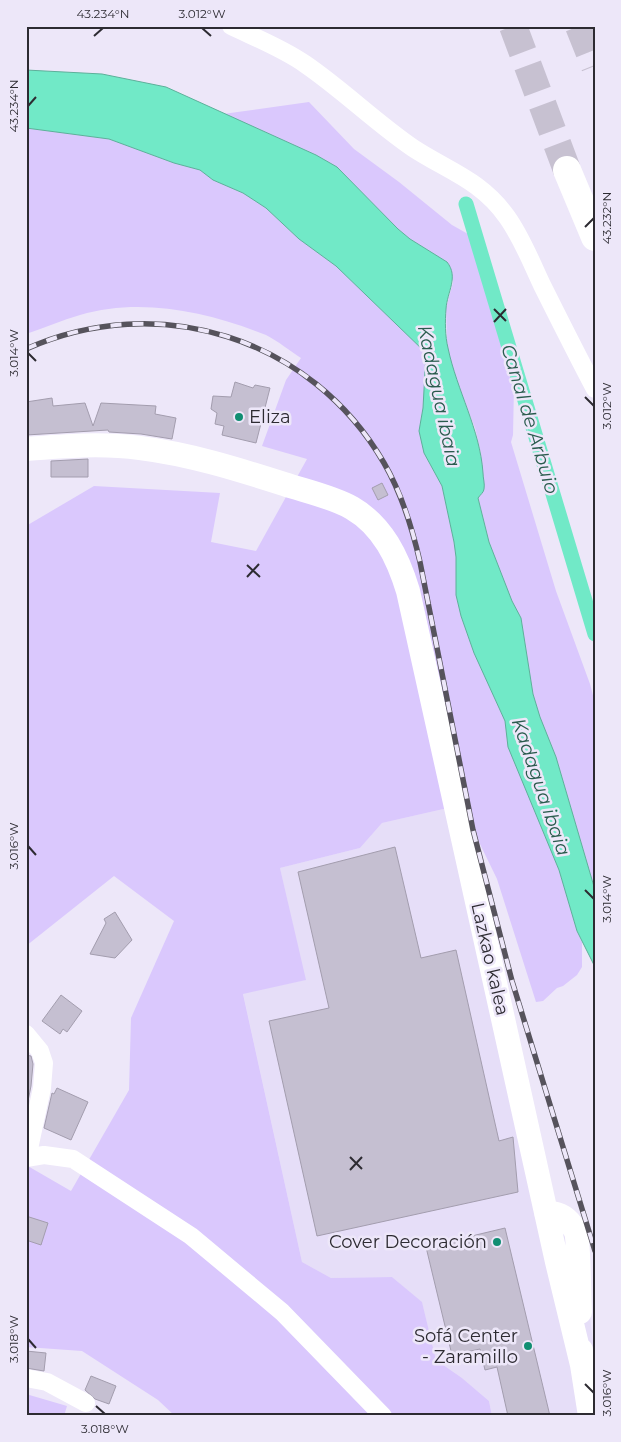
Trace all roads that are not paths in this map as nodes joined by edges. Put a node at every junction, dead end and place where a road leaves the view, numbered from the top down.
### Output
1 (231, 26) edge
2 (566, 170) tunnel mouth
3 (595, 236) edge
4 (595, 389) edge
5 (26, 449) edge
6 (26, 1034) edge
7 (27, 1158) edge
8 (546, 1213) junction
9 (582, 1365) junction
10 (26, 1378) edge
11 (86, 1403) dead end
12 (383, 1416) edge
13 (590, 1416) edge

1 - 4 street
2 - 3 highway
5 - 8 street, Lazkao kalea
6 - 7 street
7 - 12 street
8 - 9 street, Lazkao kalea
8 - 9 street
9 - 13 street
10 - 11 street

